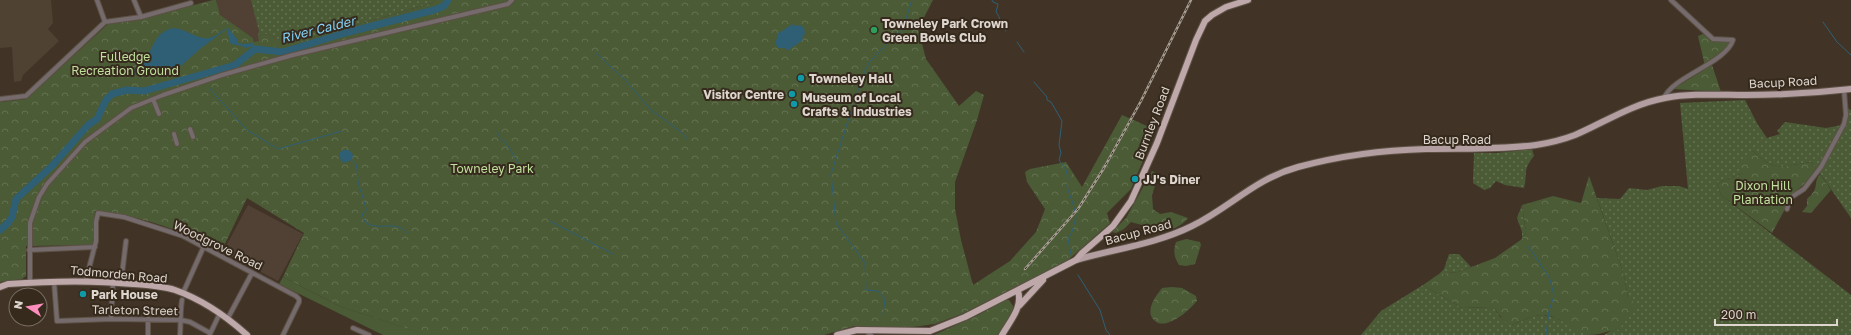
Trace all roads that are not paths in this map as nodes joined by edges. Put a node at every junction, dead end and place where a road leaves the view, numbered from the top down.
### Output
1 (97, 0) edge
2 (134, 0) edge
3 (512, 0) edge
4 (1248, 0) edge
5 (1671, 0) edge
6 (184, 2) edge
7 (191, 3) dead end
8 (141, 17) junction
9 (104, 22) junction
10 (1851, 89) edge
11 (1844, 90) junction
12 (1664, 98) junction
13 (0, 99) edge
14 (153, 99) junction
15 (159, 114) dead end
16 (190, 129) dead end
17 (174, 134) dead end
18 (193, 137) dead end
19 (177, 144) dead end
20 (1787, 209) dead end
21 (126, 242) dead end
22 (204, 246) junction
23 (95, 247) junction
24 (29, 250) junction
25 (1076, 260) junction
26 (252, 273) junction
27 (1047, 276) junction
28 (86, 280) junction
29 (54, 281) junction
30 (30, 282) junction
31 (113, 282) junction
32 (121, 283) junction
33 (0, 287) edge
34 (1018, 291) junction
35 (182, 296) junction
36 (1019, 306) junction
37 (220, 313) junction
38 (228, 318) junction
39 (111, 319) junction
40 (148, 319) junction
41 (181, 320) junction
42 (353, 328) dead end
43 (868, 333) edge
44 (919, 333) edge
45 (210, 334) edge
46 (148, 335) edge
47 (180, 335) edge
48 (247, 335) edge
49 (283, 335) edge
50 (369, 335) edge
51 (837, 335) edge
52 (1002, 335) edge

1 - 9 street
2 - 8 street
3 - 14 street
4 - 25 highway, Burnley Road
5 - 12 street
6 - 7 street
6 - 8 street
8 - 9 street
9 - 13 street
10 - 11 main road, Bacup Road
11 - 12 main road, Bacup Road
11 - 20 street
12 - 25 main road, Bacup Road
14 - 15 street
14 - 24 street
16 - 18 street
17 - 19 street
21 - 32 street
22 - 23 street, Woodgrove Road
22 - 26 street, Woodgrove Road
22 - 35 street
23 - 24 street
23 - 28 street
24 - 30 street
25 - 27 highway, Burnley Road
26 - 38 street
26 - 49 street, Woodgrove Road
27 - 34 highway, Burnley Road
27 - 36 highway
28 - 29 highway, Todmorden Road
28 - 31 highway, Todmorden Road
29 - 30 highway, Todmorden Road
29 - 39 street, Tarleton Street
30 - 33 highway, Todmorden Road
31 - 32 highway, Todmorden Road
31 - 39 street
32 - 35 highway, Todmorden Road
34 - 36 highway
34 - 44 highway
35 - 37 highway, Todmorden Road
35 - 41 street
36 - 52 highway
37 - 38 highway, Todmorden Road
37 - 45 street
38 - 48 highway, Todmorden Road
39 - 40 street, Tarleton Street
40 - 41 street, Tarleton Street
40 - 46 street
41 - 45 street, Tarleton Street
41 - 47 street
42 - 50 street
43 - 44 highway
43 - 51 highway

